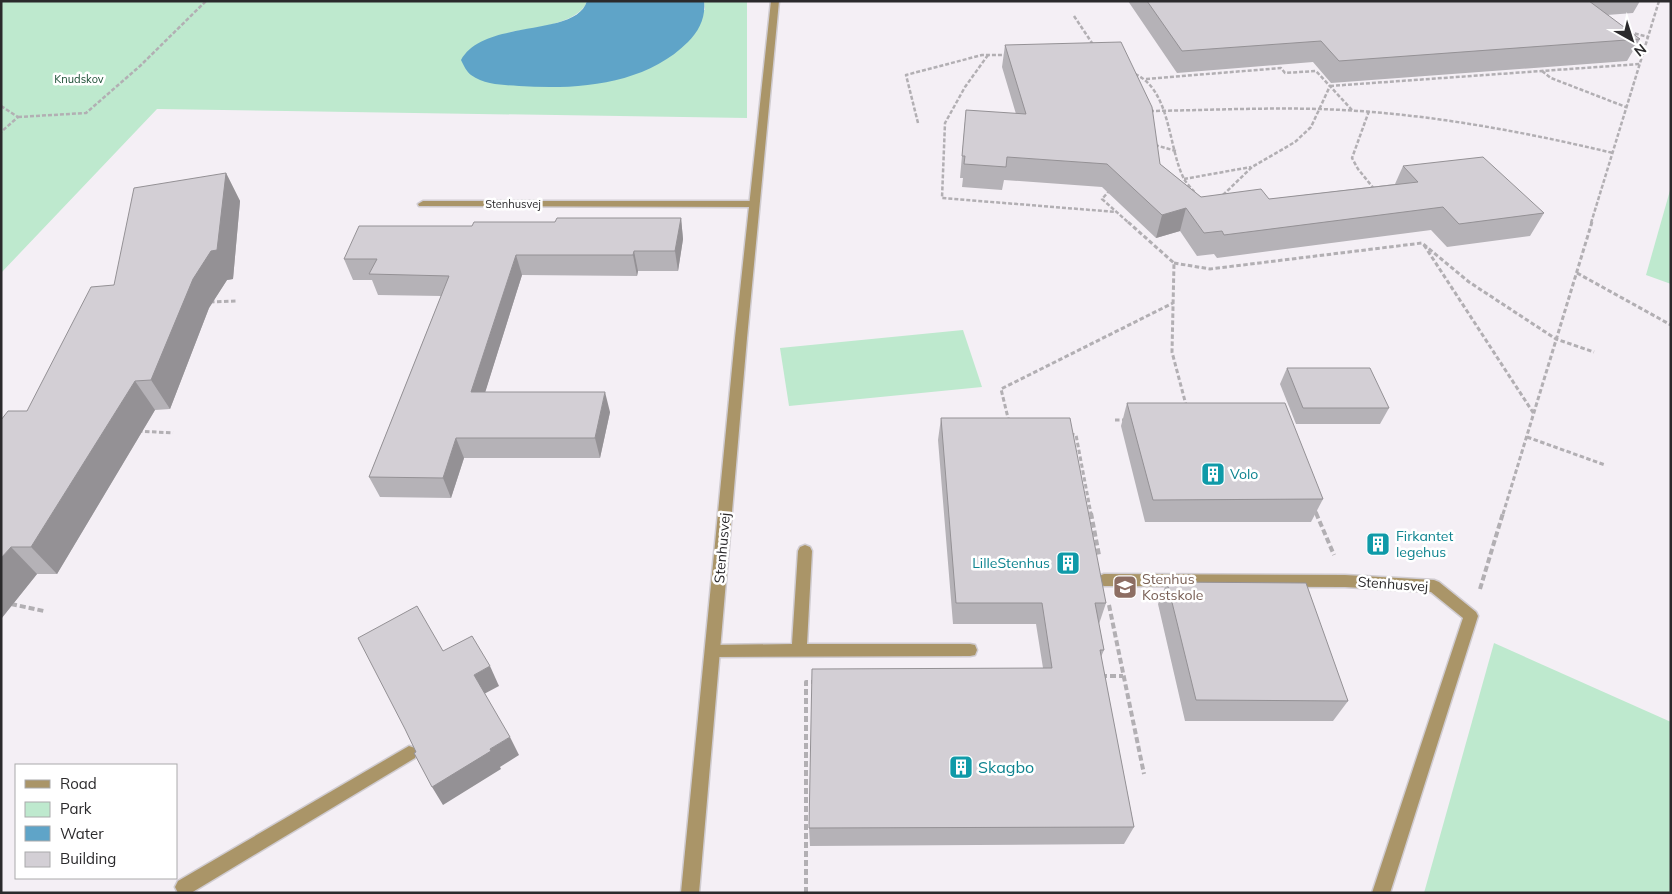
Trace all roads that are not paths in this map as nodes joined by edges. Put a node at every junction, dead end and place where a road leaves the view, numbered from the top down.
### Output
1 (775, 1) edge
2 (423, 204) dead end
3 (754, 204) junction
4 (805, 551) dead end
5 (1104, 580) edge
6 (799, 650) junction
7 (970, 650) dead end
8 (712, 651) junction
9 (410, 753) edge
10 (184, 887) dead end
11 (690, 893) edge
12 (1381, 893) edge

1 - 3 street, Stenhusvej
2 - 3 street, Stenhusvej
3 - 8 street, Stenhusvej
4 - 6 street
5 - 12 street, Stenhusvej
6 - 7 street
6 - 8 street
8 - 11 street, Stenhusvej
9 - 10 street

